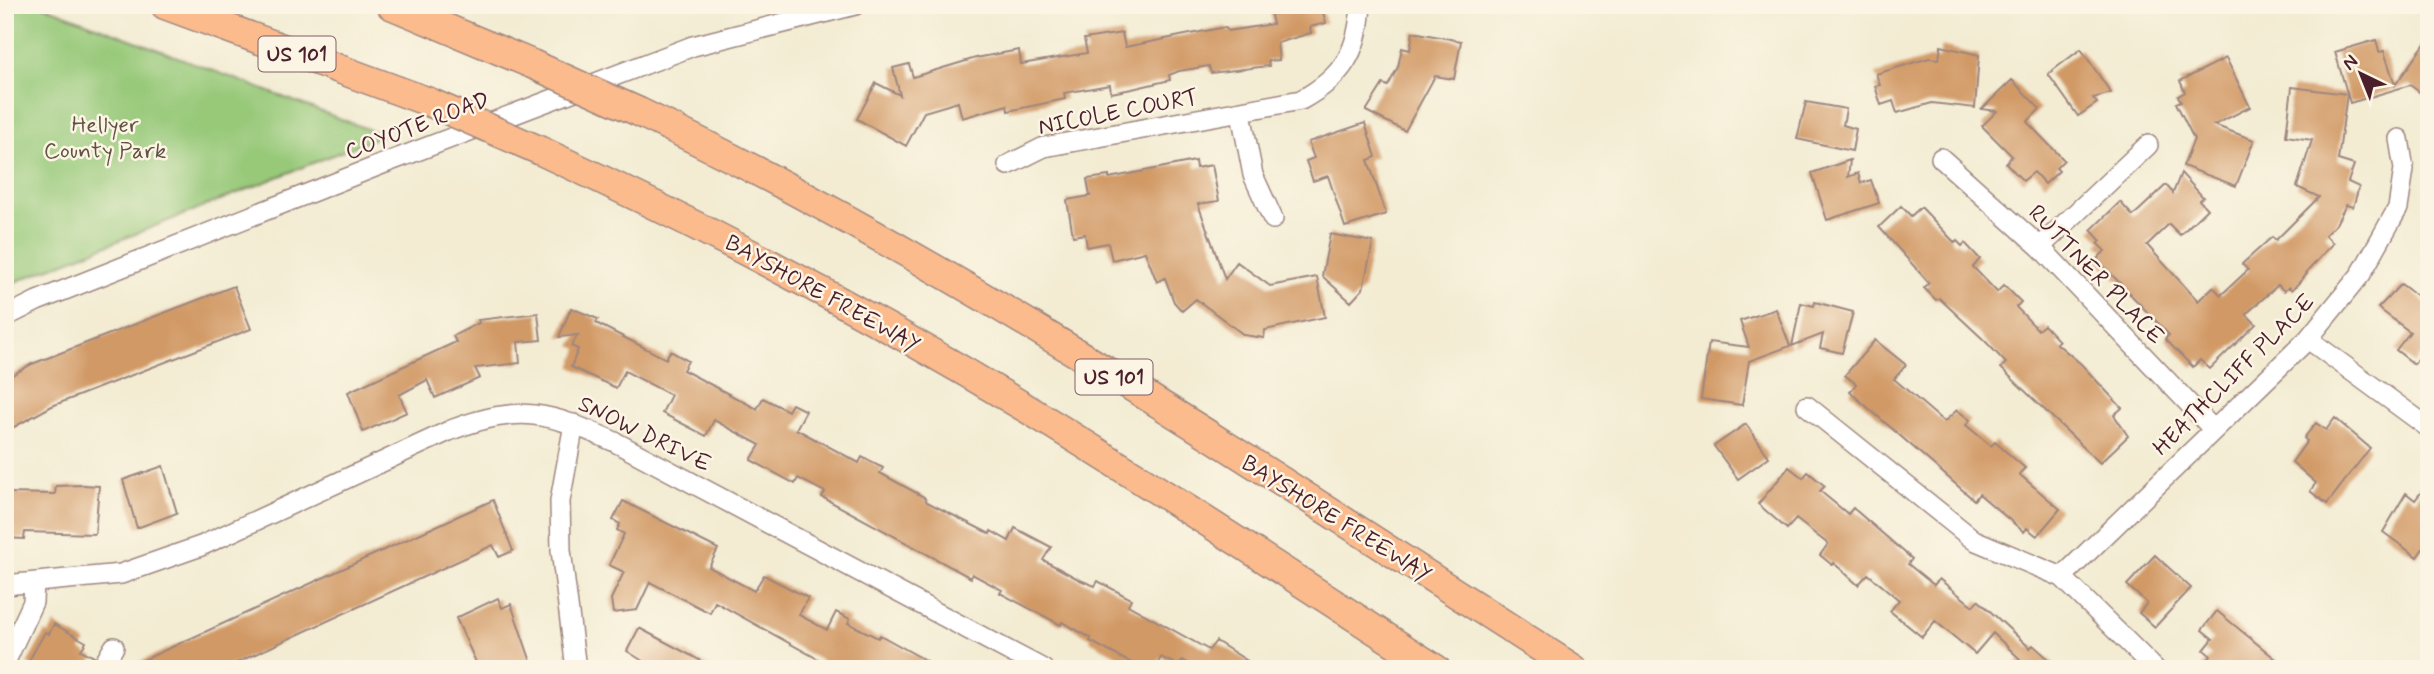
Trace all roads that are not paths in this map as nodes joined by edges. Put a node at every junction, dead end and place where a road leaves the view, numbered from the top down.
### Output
1 (165, 5) edge
2 (391, 5) edge
3 (855, 5) edge
4 (1361, 5) edge
5 (1241, 113) junction
6 (2399, 139) dead end
7 (2148, 145) dead end
8 (1941, 158) dead end
9 (1007, 165) dead end
10 (1273, 219) dead end
11 (2040, 247) junction
12 (5, 317) edge
13 (2308, 339) junction
14 (1807, 406) dead end
15 (574, 424) junction
16 (2429, 428) edge
17 (2213, 429) junction
18 (2062, 577) junction
19 (34, 583) junction
20 (5, 585) edge
21 (114, 647) dead end
22 (5, 663) edge
23 (101, 669) edge
24 (576, 669) edge
25 (1043, 669) edge
26 (1436, 669) edge
27 (1574, 669) edge
28 (2155, 669) edge

1 - 26 highway, BAYSHORE FREEWAY / US 101, bridge
2 - 27 highway, BAYSHORE FREEWAY / US 101, bridge
3 - 12 street, COYOTE ROAD
4 - 5 street, NICOLE COURT
5 - 9 street, NICOLE COURT
5 - 10 street
6 - 13 street, HEATHCLIFF PLACE
7 - 11 street
8 - 11 street, RUTTNER PLACE
11 - 17 street, RUTTNER PLACE
13 - 16 street
13 - 17 street, HEATHCLIFF PLACE
14 - 18 street
15 - 19 street, SNOW DRIVE
15 - 24 street
15 - 25 street, SNOW DRIVE
17 - 18 street, HEATHCLIFF PLACE
18 - 28 street
19 - 20 street, SNOW DRIVE
19 - 22 street
21 - 23 street

